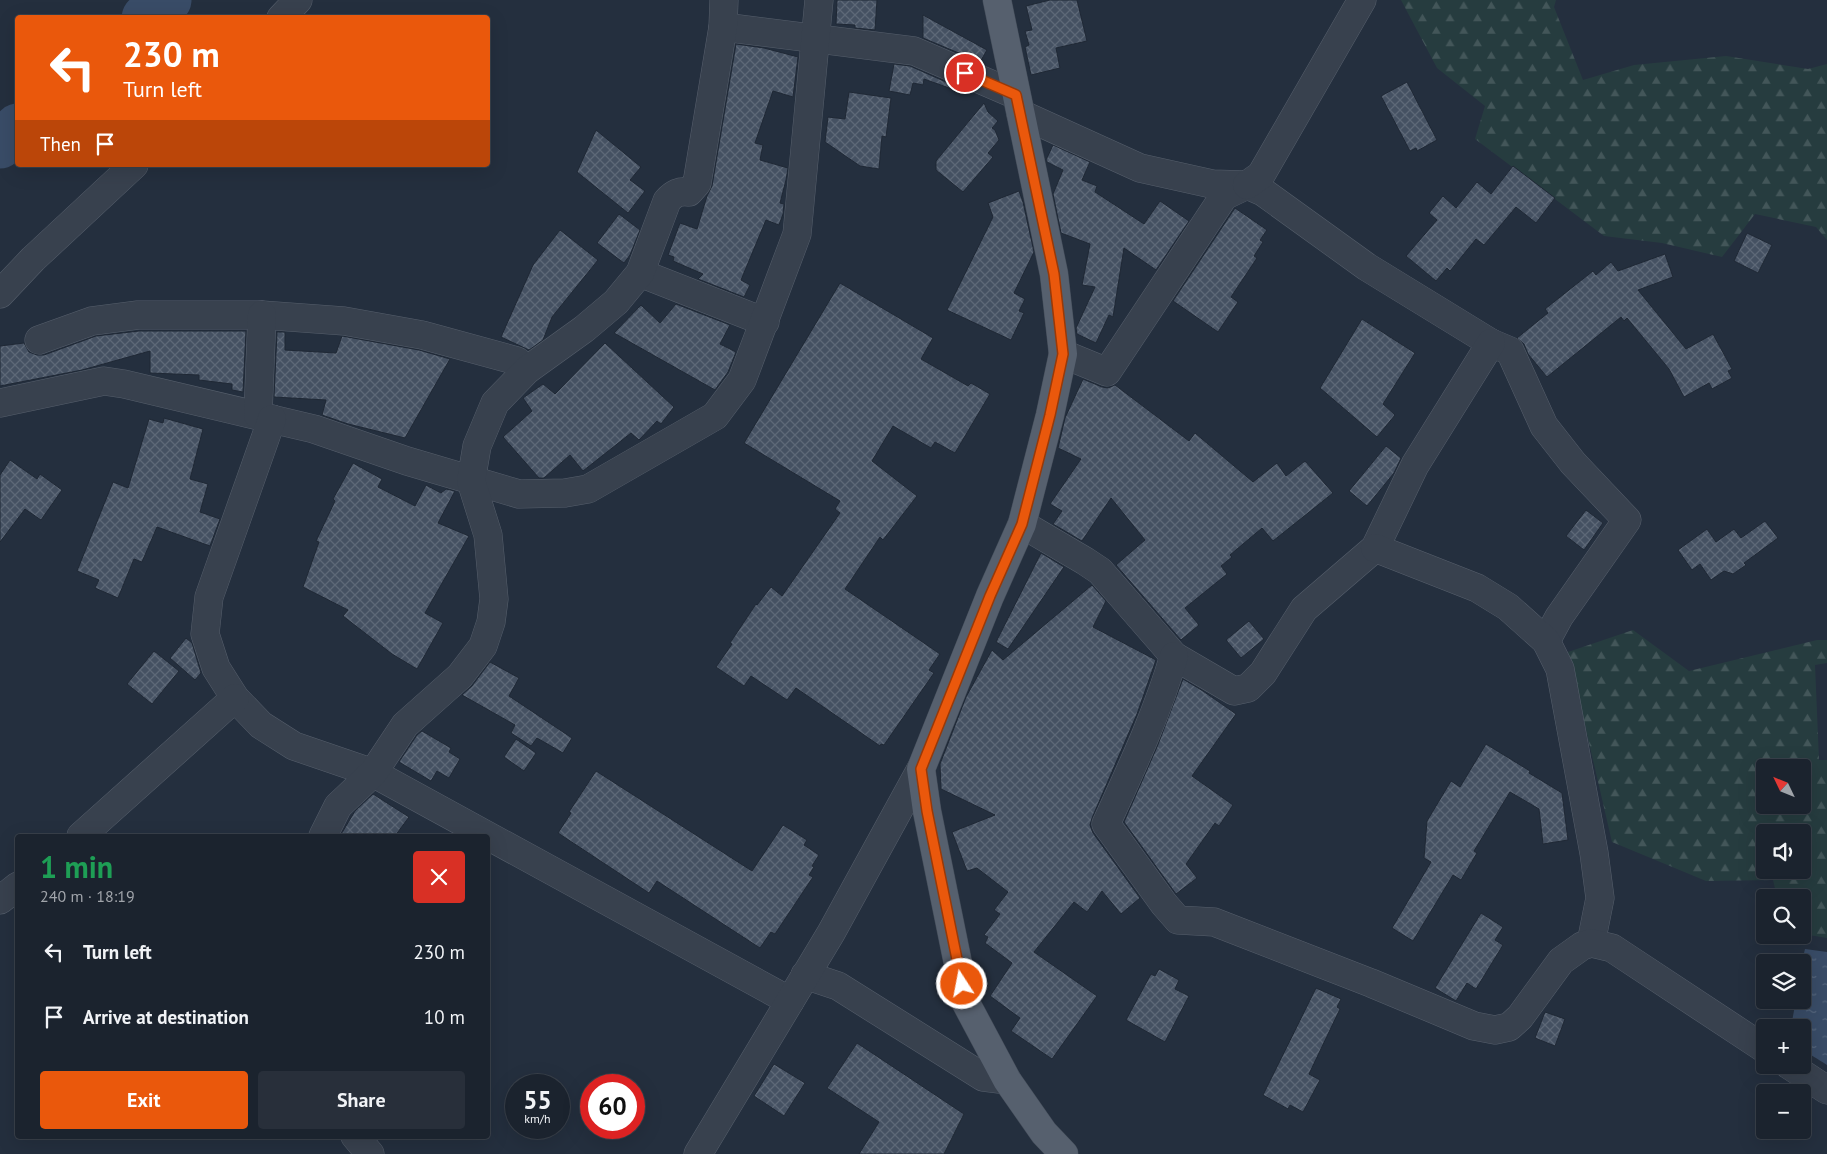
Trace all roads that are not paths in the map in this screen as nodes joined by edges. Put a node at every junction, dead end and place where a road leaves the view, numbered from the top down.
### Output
1 (298, 0) edge
2 (724, 0) edge
3 (819, 0) edge
4 (997, 0) edge
5 (1362, 0) edge
6 (284, 15) edge
7 (723, 27) junction
8 (816, 39) junction
9 (1018, 105) junction
10 (132, 167) edge
11 (1247, 185) junction
12 (640, 273) junction
13 (0, 294) edge
14 (262, 315) junction
15 (765, 322) junction
16 (39, 340) dead end
17 (1491, 343) junction
18 (1063, 354) junction
19 (527, 370) junction
20 (0, 403) edge
21 (265, 417) junction
22 (472, 481) junction
23 (1022, 524) junction
24 (1375, 548) junction
25 (1546, 641) junction
26 (1174, 656) junction
27 (235, 698) junction
28 (921, 769) junction
29 (374, 773) junction
30 (83, 834) edge
31 (324, 834) edge
32 (485, 834) edge
33 (490, 837) edge
34 (15, 888) edge
35 (0, 900) edge
36 (1591, 943) junction
37 (805, 975) junction
38 (790, 1001) junction
39 (1756, 1043) edge
40 (1803, 1074) edge
41 (1007, 1080) junction
42 (1827, 1090) edge
43 (358, 1139) edge
44 (370, 1154) edge
45 (698, 1154) edge
46 (1064, 1154) edge

1 - 6 street
2 - 7 street
3 - 8 street
4 - 9 main road
5 - 11 street
7 - 8 street
7 - 12 street
8 - 9 street
8 - 15 street
9 - 11 street
9 - 18 main road
10 - 13 street
11 - 17 street
11 - 18 street
12 - 15 street
12 - 19 street
14 - 16 street
14 - 19 street
14 - 21 street
15 - 22 street
17 - 24 street
17 - 25 street
18 - 23 main road
19 - 22 street
20 - 21 street
21 - 22 street
21 - 27 street
22 - 29 street
23 - 26 street
23 - 28 main road
24 - 25 street
24 - 26 street
25 - 36 street
26 - 36 street
27 - 29 street
27 - 30 street
28 - 37 street
28 - 41 main road
29 - 31 street
29 - 32 street
33 - 38 street
34 - 35 street
36 - 39 street
37 - 38 street
37 - 41 street
38 - 45 street
40 - 42 street
41 - 46 main road
43 - 44 street

